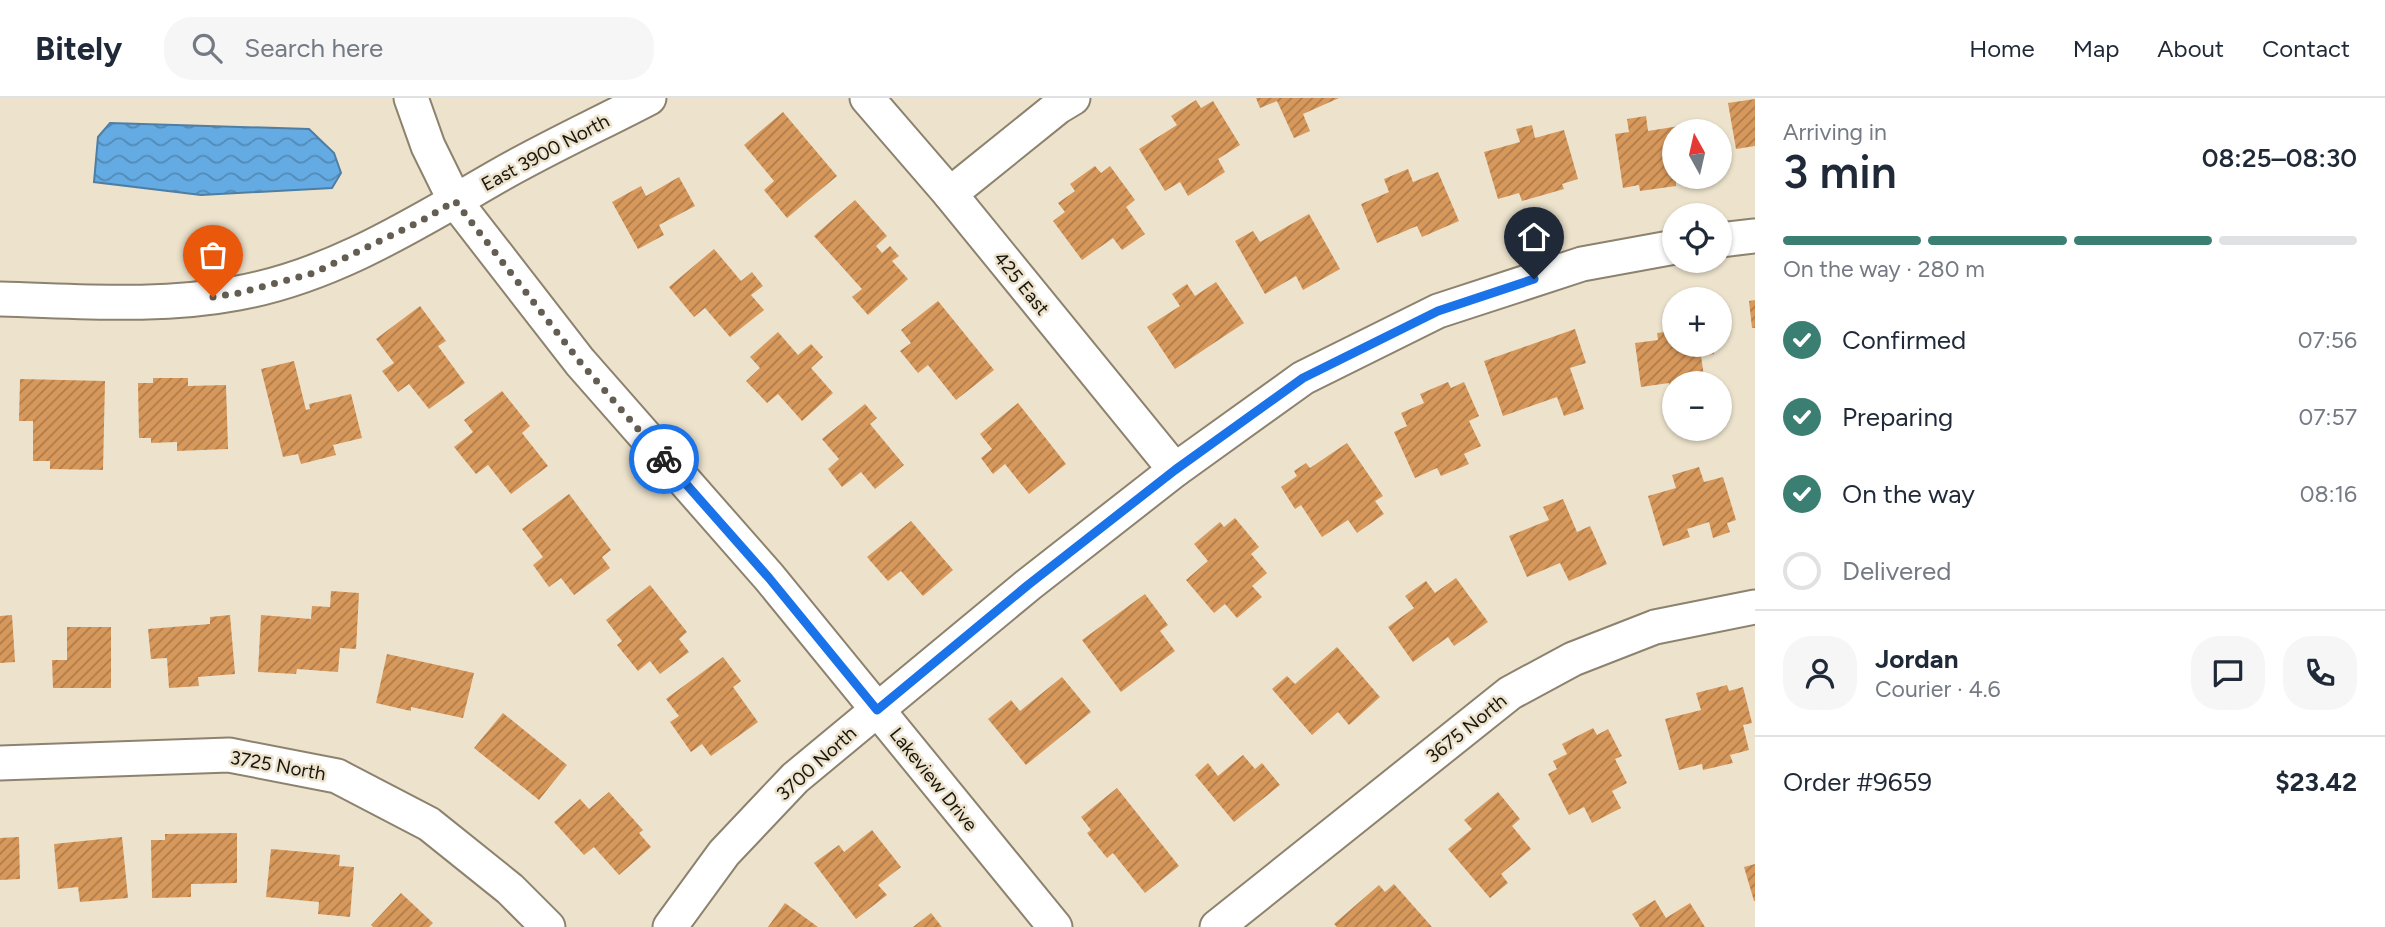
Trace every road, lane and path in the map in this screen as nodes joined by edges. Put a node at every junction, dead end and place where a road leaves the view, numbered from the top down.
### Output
1 (411, 98) edge
2 (649, 98) edge
3 (867, 98) edge
4 (1073, 98) edge
5 (950, 194) junction
6 (455, 201) junction
7 (1755, 236) edge
8 (1732, 239) edge
9 (1662, 249) edge
10 (0, 299) edge
11 (1175, 470) junction
12 (1755, 607) edge
13 (877, 710) junction
14 (0, 763) edge
15 (548, 927) edge
16 (670, 927) edge
17 (1055, 927) edge
18 (1217, 927) edge

1 - 6 street, Lakeview Drive
2 - 6 street, East 3900 North
3 - 5 street, 425 East
4 - 5 street
5 - 11 street, 425 East
6 - 10 street, East 3900 North
6 - 13 street, Lakeview Drive
7 - 8 street
9 - 11 street, 3700 North
11 - 13 street, 3700 North
12 - 18 street, 3675 North
13 - 16 street, 3700 North
13 - 17 street, Lakeview Drive
14 - 15 street, 3725 North

